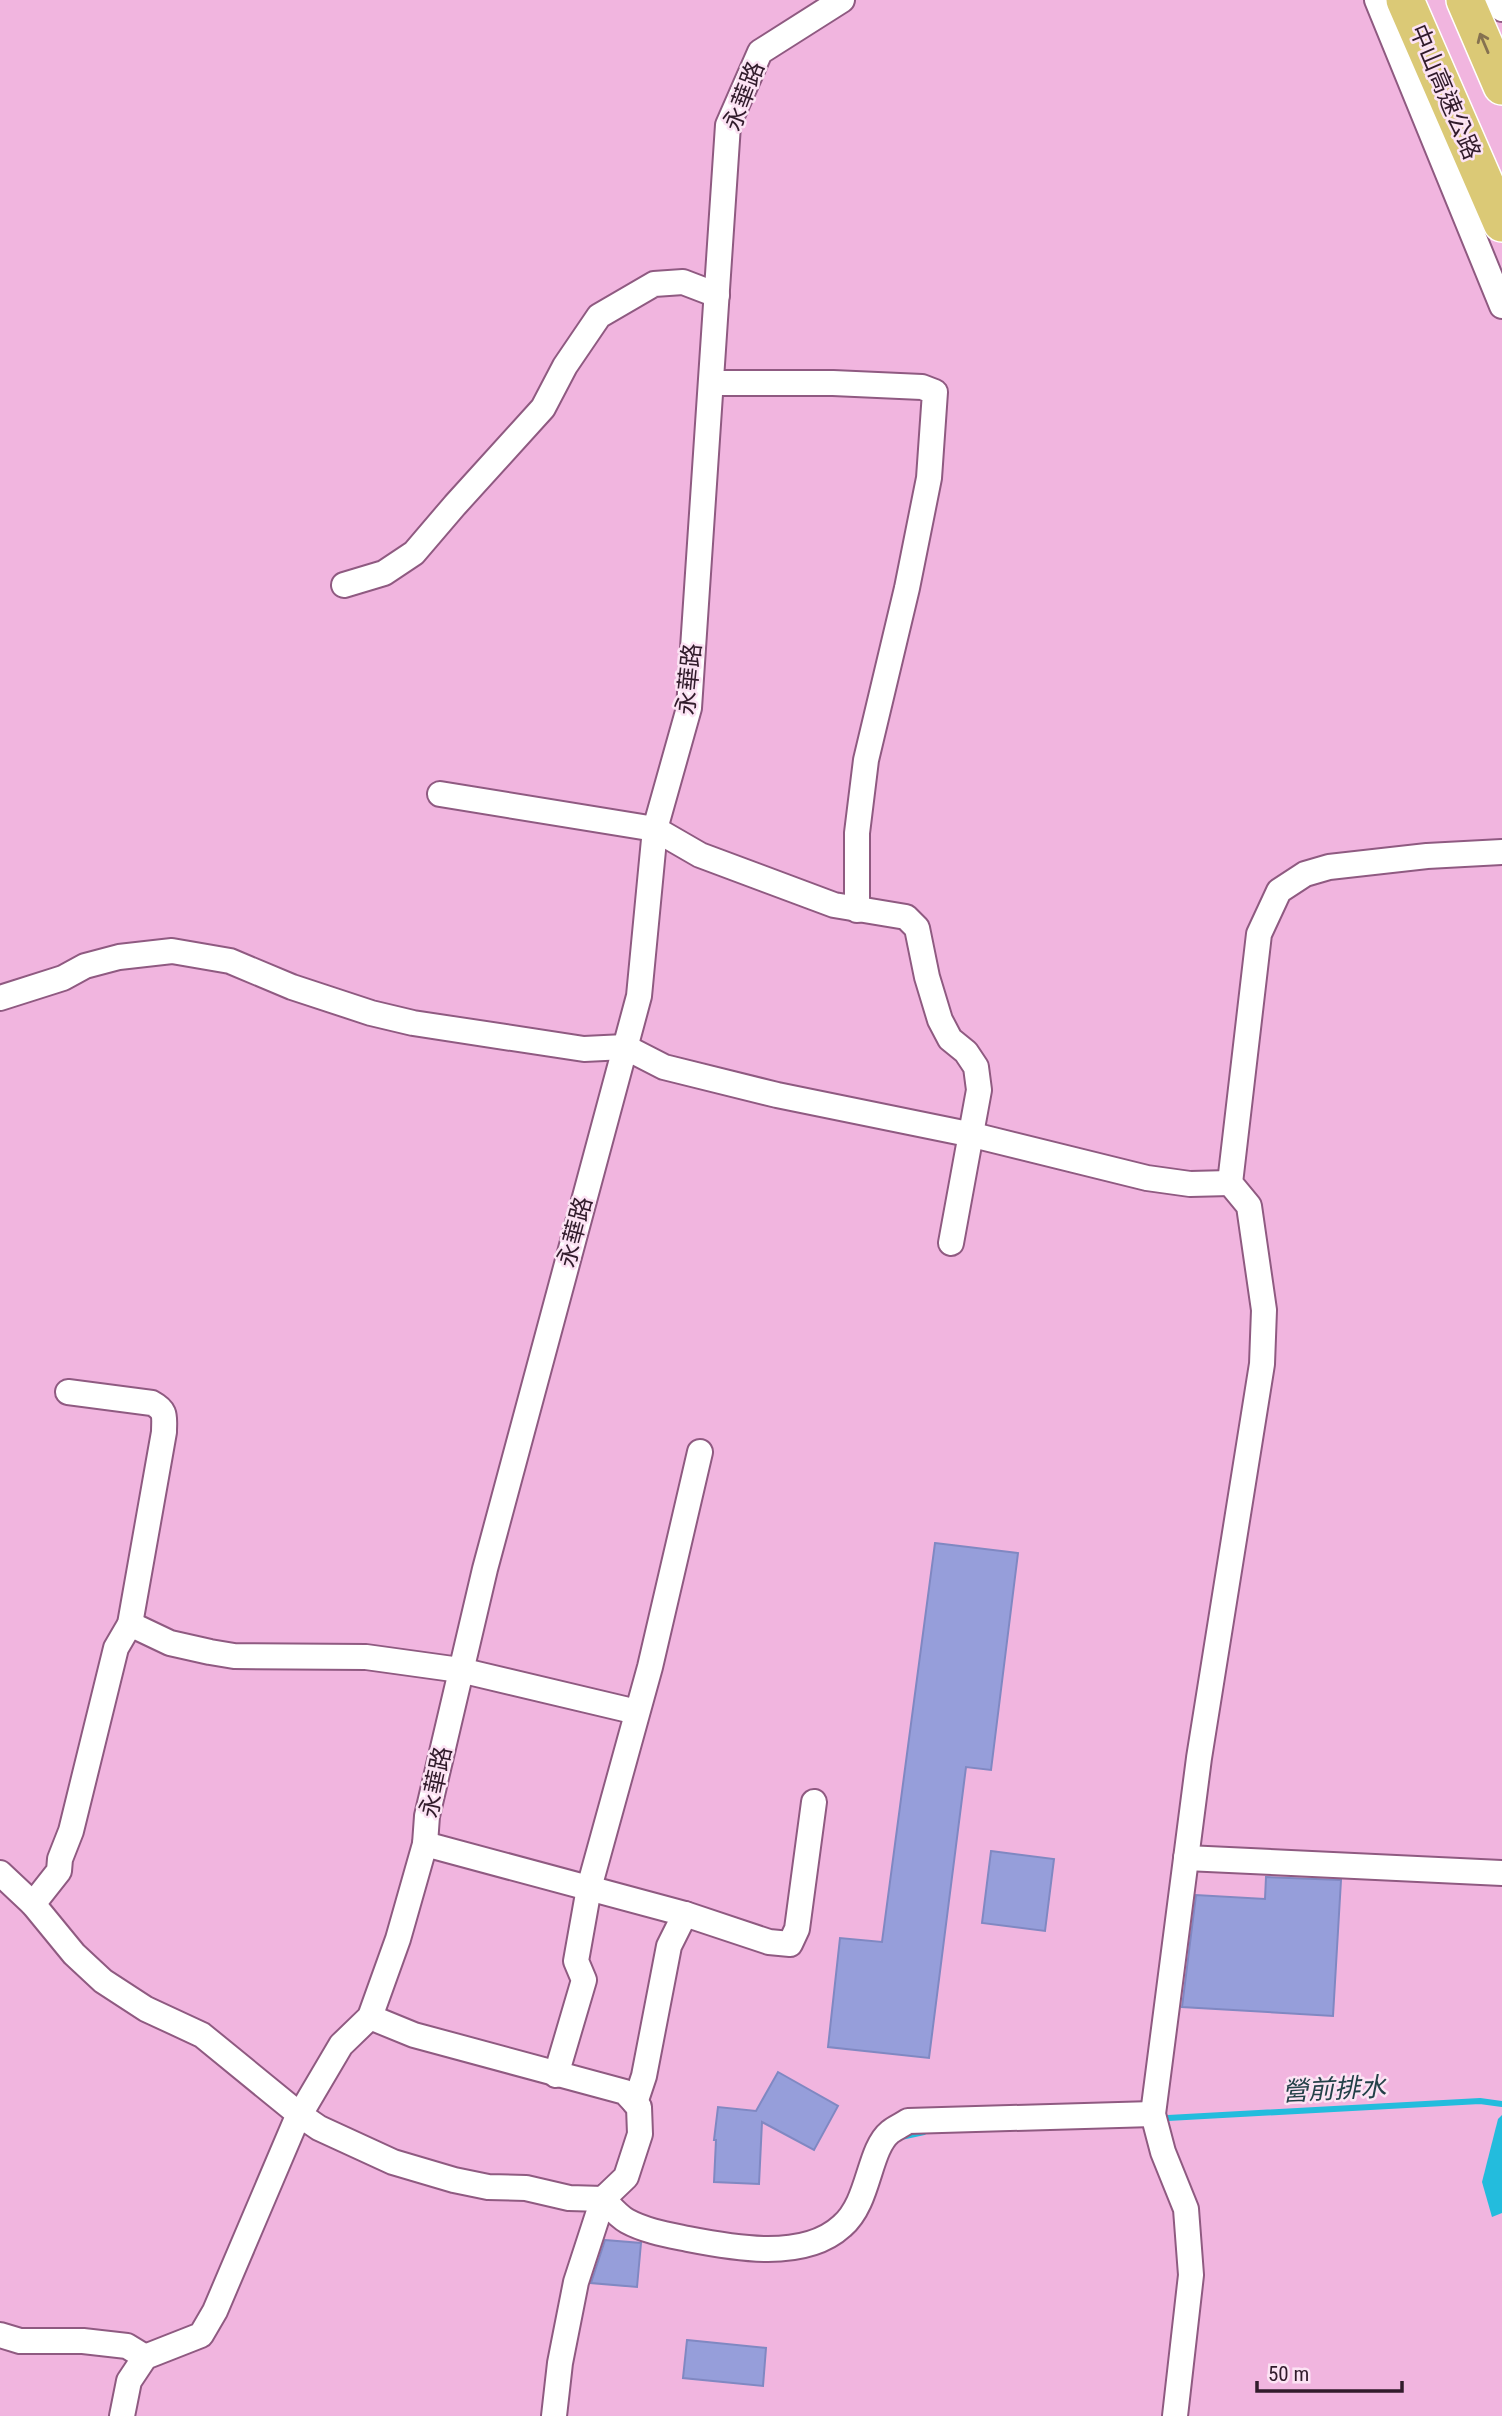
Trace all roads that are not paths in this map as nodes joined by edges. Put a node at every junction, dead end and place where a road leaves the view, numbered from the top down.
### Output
1 (842, 0) edge
2 (1377, 0) edge
3 (1405, 0) edge
4 (1465, 0) edge
5 (1498, 0) edge
6 (1502, 9) edge
7 (1502, 86) edge
8 (1502, 223) edge
9 (717, 295) junction
10 (1502, 306) edge
11 (711, 383) junction
12 (344, 585) dead end
13 (440, 794) dead end
14 (655, 829) junction
15 (1502, 852) edge
16 (857, 910) junction
17 (0, 998) edge
18 (625, 1047) junction
19 (972, 1135) junction
20 (1230, 1183) junction
21 (951, 1243) dead end
22 (68, 1392) dead end
23 (700, 1452) dead end
24 (130, 1624) junction
25 (460, 1670) junction
26 (637, 1712) junction
27 (814, 1802) dead end
28 (425, 1844) junction
29 (1185, 1858) junction
30 (0, 1872) edge
31 (1502, 1873) edge
32 (589, 1888) junction
33 (33, 1904) junction
34 (685, 1914) junction
35 (370, 2017) junction
36 (556, 2075) junction
37 (635, 2103) junction
38 (1153, 2114) junction
39 (300, 2115) junction
40 (603, 2199) junction
41 (0, 2335) edge
42 (145, 2357) junction
43 (122, 2416) edge
44 (554, 2416) edge
45 (1175, 2416) edge

1 - 9 street, 永華路
2 - 10 street
3 - 8 highway, 中山高速公路
7 -> 4 highway
5 - 6 street
9 - 11 street, 永華路
9 - 12 street
11 - 14 street, 永華路
11 - 16 street
13 - 14 street
14 - 16 street
14 - 18 street, 永華路
15 - 20 street
16 - 19 street
17 - 18 street
18 - 19 street
18 - 25 street, 永華路
19 - 20 street
19 - 21 street
20 - 29 street
22 - 24 street
23 - 26 street
24 - 25 street
24 - 33 street
25 - 26 street
25 - 28 street, 永華路
26 - 32 street
27 - 34 street
28 - 32 street
28 - 35 street, 永華路
29 - 31 street
29 - 38 street
30 - 33 street
32 - 34 street
32 - 36 street
33 - 39 street
34 - 37 street
35 - 36 street
35 - 39 street, 永華路
36 - 37 street
37 - 40 street
38 - 40 street
38 - 45 street
39 - 40 street
39 - 42 street, 永華路
40 - 44 street
41 - 42 street
42 - 43 street

